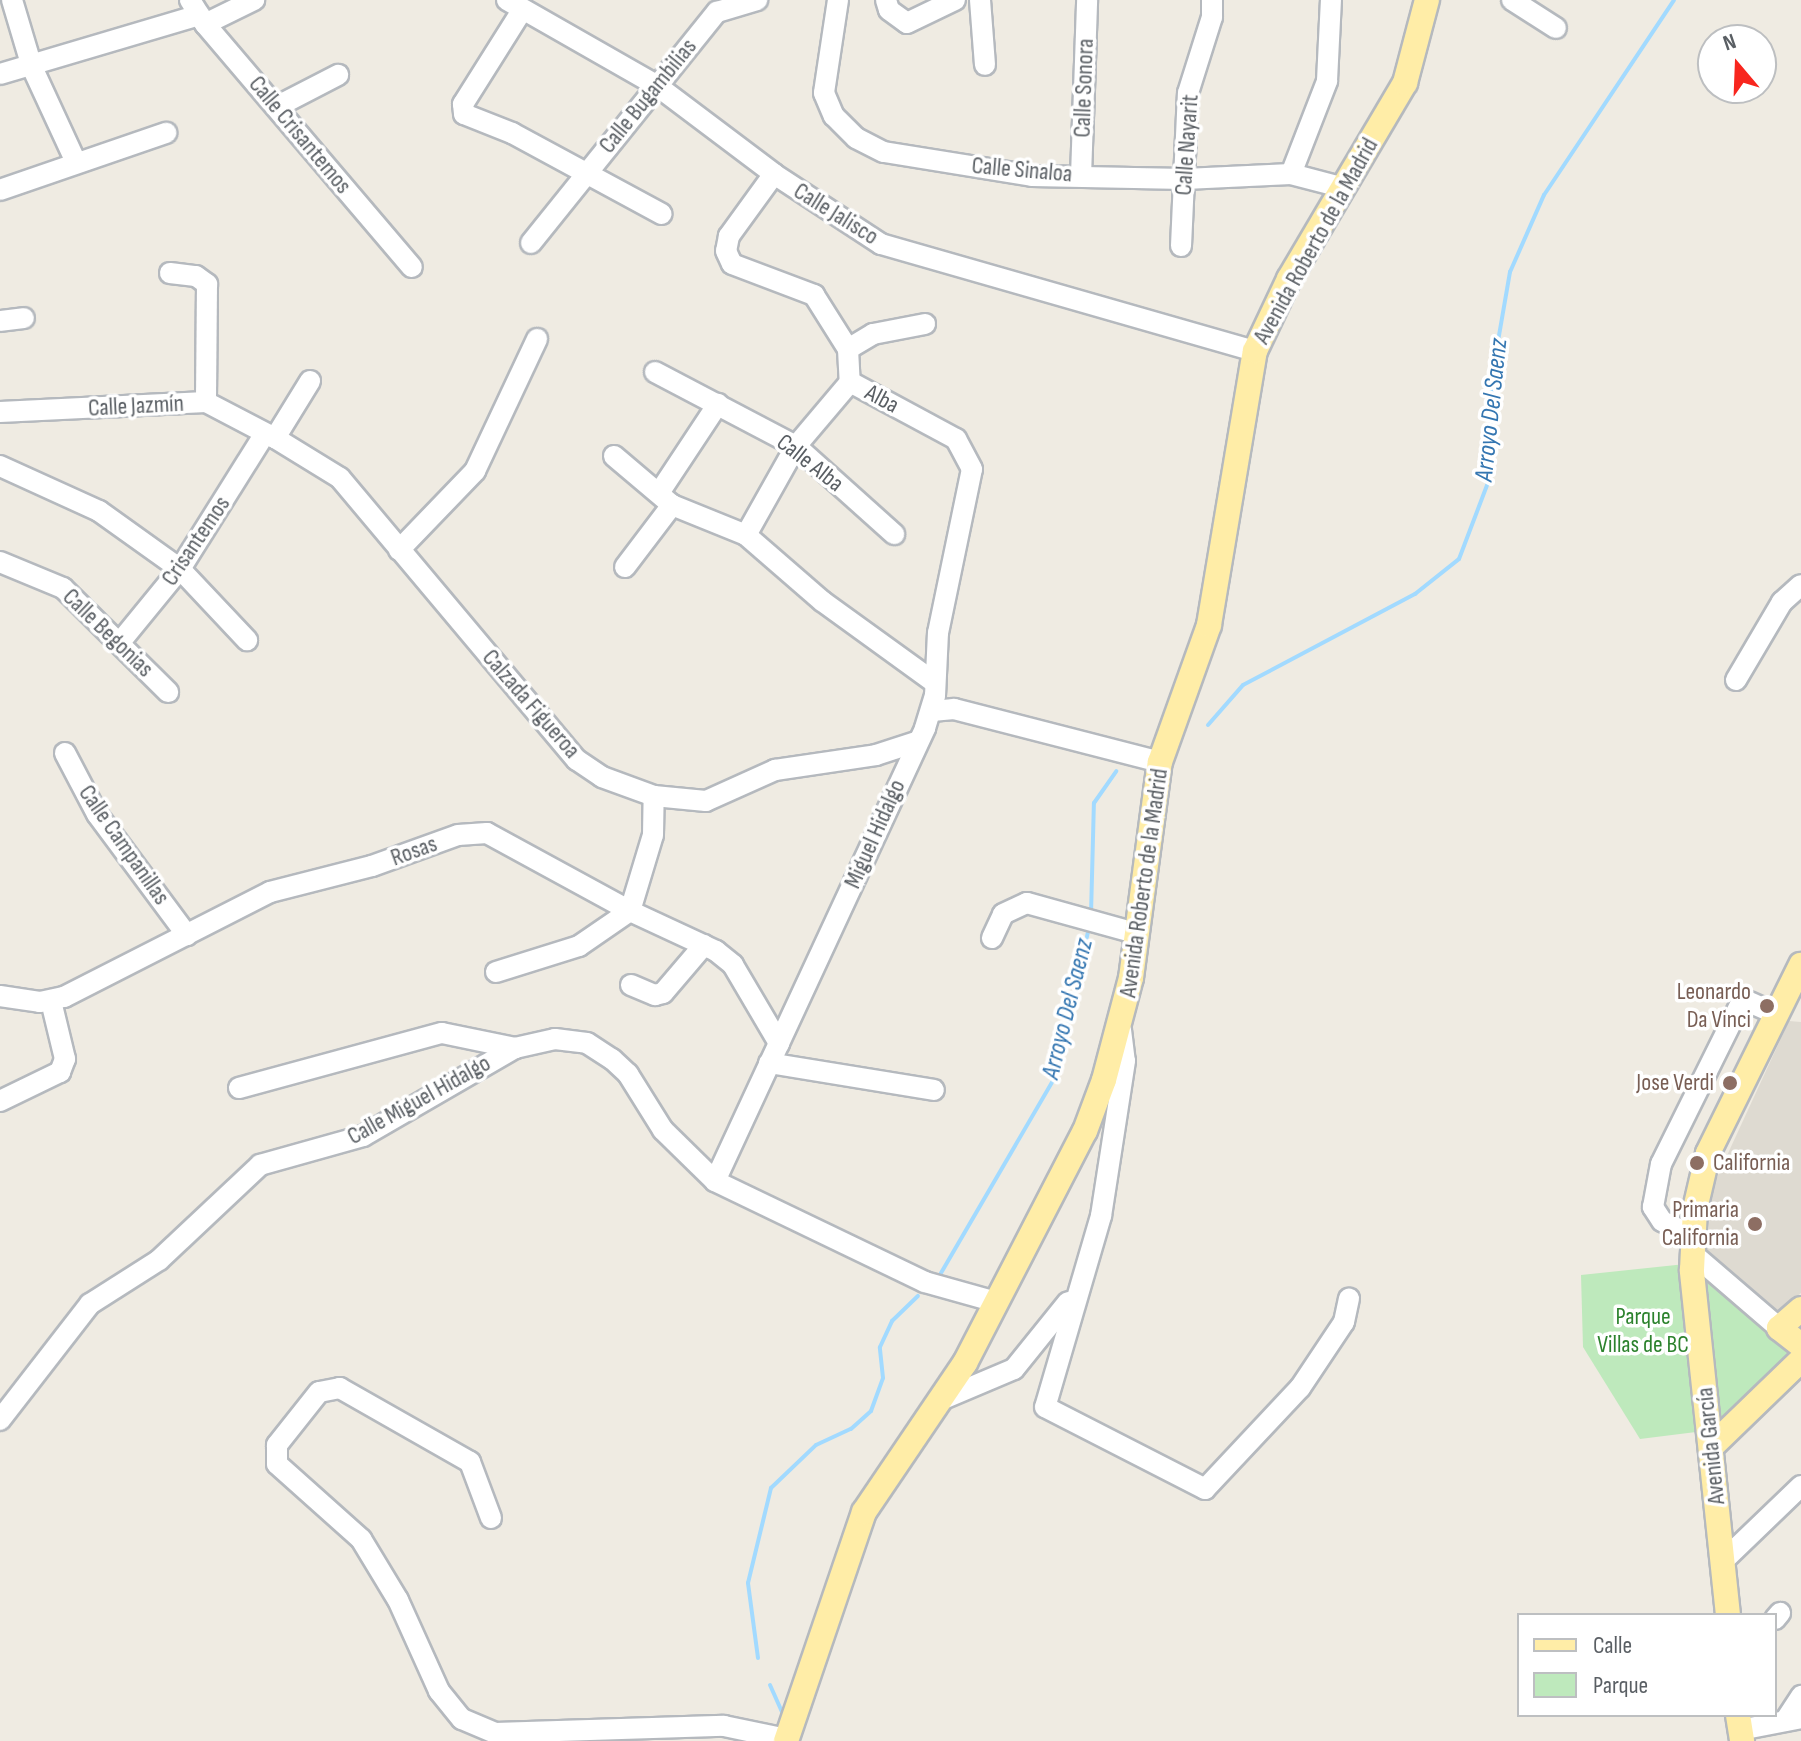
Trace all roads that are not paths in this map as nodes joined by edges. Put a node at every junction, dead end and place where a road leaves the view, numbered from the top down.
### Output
1 (12, 0) edge
2 (254, 0) edge
3 (757, 0) edge
4 (838, 0) edge
5 (886, 0) edge
6 (955, 0) edge
7 (980, 0) edge
8 (1087, 0) edge
9 (1212, 0) edge
10 (1331, 0) edge
11 (1427, 0) edge
12 (1512, 0) edge
13 (514, 6) edge
14 (198, 13) edge
15 (1556, 28) dead end
16 (985, 65) dead end
17 (32, 67) junction
18 (0, 74) edge
19 (338, 75) dead end
20 (656, 85) junction
21 (276, 107) junction
22 (166, 133) dead end
23 (75, 160) junction
24 (584, 174) junction
25 (774, 174) junction
26 (1291, 174) junction
27 (1081, 176) junction
28 (1185, 179) junction
29 (1341, 187) junction
30 (0, 190) edge
31 (662, 214) dead end
32 (531, 243) dead end
33 (1181, 246) dead end
34 (412, 267) dead end
35 (170, 273) dead end
36 (24, 318) dead end
37 (0, 321) edge
38 (925, 324) dead end
39 (537, 339) dead end
40 (848, 349) junction
41 (1255, 351) junction
42 (655, 372) dead end
43 (310, 381) dead end
44 (850, 382) junction
45 (206, 402) junction
46 (718, 404) junction
47 (0, 412) edge
48 (270, 437) junction
49 (796, 446) junction
50 (614, 456) dead end
51 (0, 466) edge
52 (972, 469) joint
53 (665, 499) junction
54 (894, 534) dead end
55 (746, 535) junction
56 (399, 550) junction
57 (0, 562) edge
58 (625, 567) dead end
59 (180, 569) junction
60 (1801, 585) edge
61 (247, 640) dead end
62 (121, 641) junction
63 (1736, 680) dead end
64 (934, 682) junction
65 (168, 692) dead end
66 (932, 711) junction
67 (916, 742) junction
68 (65, 753) dead end
69 (1160, 762) junction
70 (654, 796) junction
71 (630, 911) junction
72 (1135, 933) junction
73 (187, 935) junction
74 (992, 938) dead end
75 (704, 945) junction
76 (1801, 965) edge
77 (496, 972) dead end
78 (631, 985) dead end
79 (0, 996) edge
80 (51, 1001) junction
81 (1776, 1014) junction
82 (1121, 1030) junction
83 (779, 1043) junction
84 (515, 1048) junction
85 (769, 1063) junction
86 (239, 1088) dead end
87 (934, 1090) dead end
88 (0, 1101) edge
89 (715, 1181) junction
90 (1693, 1245) junction
91 (1076, 1290) junction
92 (1349, 1299) dead end
93 (993, 1301) junction
94 (1801, 1309) edge
95 (1779, 1328) junction
96 (1801, 1345) edge
97 (1801, 1360) edge
98 (943, 1399) junction
99 (0, 1420) edge
100 (1711, 1447) junction
101 (1801, 1486) edge
102 (491, 1518) dead end
103 (1723, 1561) junction
104 (1728, 1613) edge
105 (1801, 1696) edge
106 (1793, 1720) edge
107 (1740, 1729) edge
108 (612, 1735) edge
109 (786, 1740) edge

1 - 17 street
2 - 14 street
3 - 20 street, Calle Bugambilias
4 - 27 street, Calle Sinaloa
5 - 6 street
7 - 16 street
8 - 27 street, Calle Sonora
9 - 28 street, Calle Nayarit
10 - 26 street
11 - 29 main road, Avenida Roberto de la Madrid
12 - 15 street
13 - 20 street, Calle Jalisco
13 - 24 street
14 - 17 street
14 - 21 street, Calle Crisantemos
17 - 18 street
17 - 23 street
19 - 21 street
20 - 24 street, Calle Bugambilias
20 - 25 street, Calle Jalisco
21 - 34 street, Calle Crisantemos
22 - 23 street
23 - 30 street
24 - 31 street
24 - 32 street, Calle Bugambilias
25 - 40 street
25 - 41 street, Calle Jalisco
26 - 28 street, Calle Sinaloa
26 - 29 street, Calle Sinaloa
27 - 28 street, Calle Sinaloa
28 - 33 street, Calle Nayarit
29 - 41 main road, Avenida Roberto de la Madrid
35 - 45 street
36 - 37 street
38 - 40 street
39 - 56 street
40 - 44 street
41 - 69 main road, Avenida Roberto de la Madrid
42 - 46 street, Calle Alba
43 - 48 street, Crisantemos
44 - 49 street, Alba
44 - 52 street, Alba
45 - 47 street, Calle Jazmín
45 - 48 street, Calle Jazmín
46 - 49 street, Calle Alba
46 - 53 street
48 - 56 street, Calzada Figueroa
48 - 59 street, Crisantemos
49 - 54 street, Calle Alba
49 - 55 street, Alba
50 - 53 street
51 - 59 street
52 - 64 street, Miguel Hidalgo
53 - 55 street
53 - 58 street
55 - 64 street
56 - 70 street, Calzada Figueroa
57 - 62 street, Calle Begonias
59 - 61 street
59 - 62 street, Crisantemos
60 - 63 street
62 - 65 street, Calle Begonias
64 - 66 street, Miguel Hidalgo
66 - 67 street, Miguel Hidalgo
66 - 69 street
67 - 70 street, Calzada Figueroa
67 - 83 street, Miguel Hidalgo
68 - 73 street, Calle Campanillas
69 - 72 main road, Avenida Roberto de la Madrid
70 - 71 street
71 - 73 street, Rosas
71 - 75 street, Rosas
71 - 77 street
72 - 74 street
72 - 82 main road, Avenida Roberto de la Madrid
73 - 80 street, Rosas
75 - 78 street
75 - 83 street, Rosas
76 - 81 main road, Avenida García
79 - 80 street
80 - 88 street
81 - 90 main road, Avenida García
81 - 90 street
82 - 91 street
82 - 93 main road, Avenida Roberto de la Madrid
83 - 85 street, Miguel Hidalgo
84 - 86 street, Calle Miguel Hidalgo
84 - 89 street, Calle Miguel Hidalgo
84 - 99 street, Calle Miguel Hidalgo
85 - 87 street
85 - 89 street, Miguel Hidalgo
89 - 93 street, Calle Miguel Hidalgo
90 - 95 street
90 - 100 main road, Avenida García
91 - 92 street
91 - 98 street
93 - 98 main road, Avenida Roberto de la Madrid
94 - 95 main road
95 - 96 main road
97 - 100 main road
98 - 109 main road, Avenida Roberto de la Madrid
100 - 103 main road, Avenida García
101 - 103 street
102 - 108 street
103 - 104 main road, Avenida García
105 - 106 street
106 - 107 street
108 - 109 street

